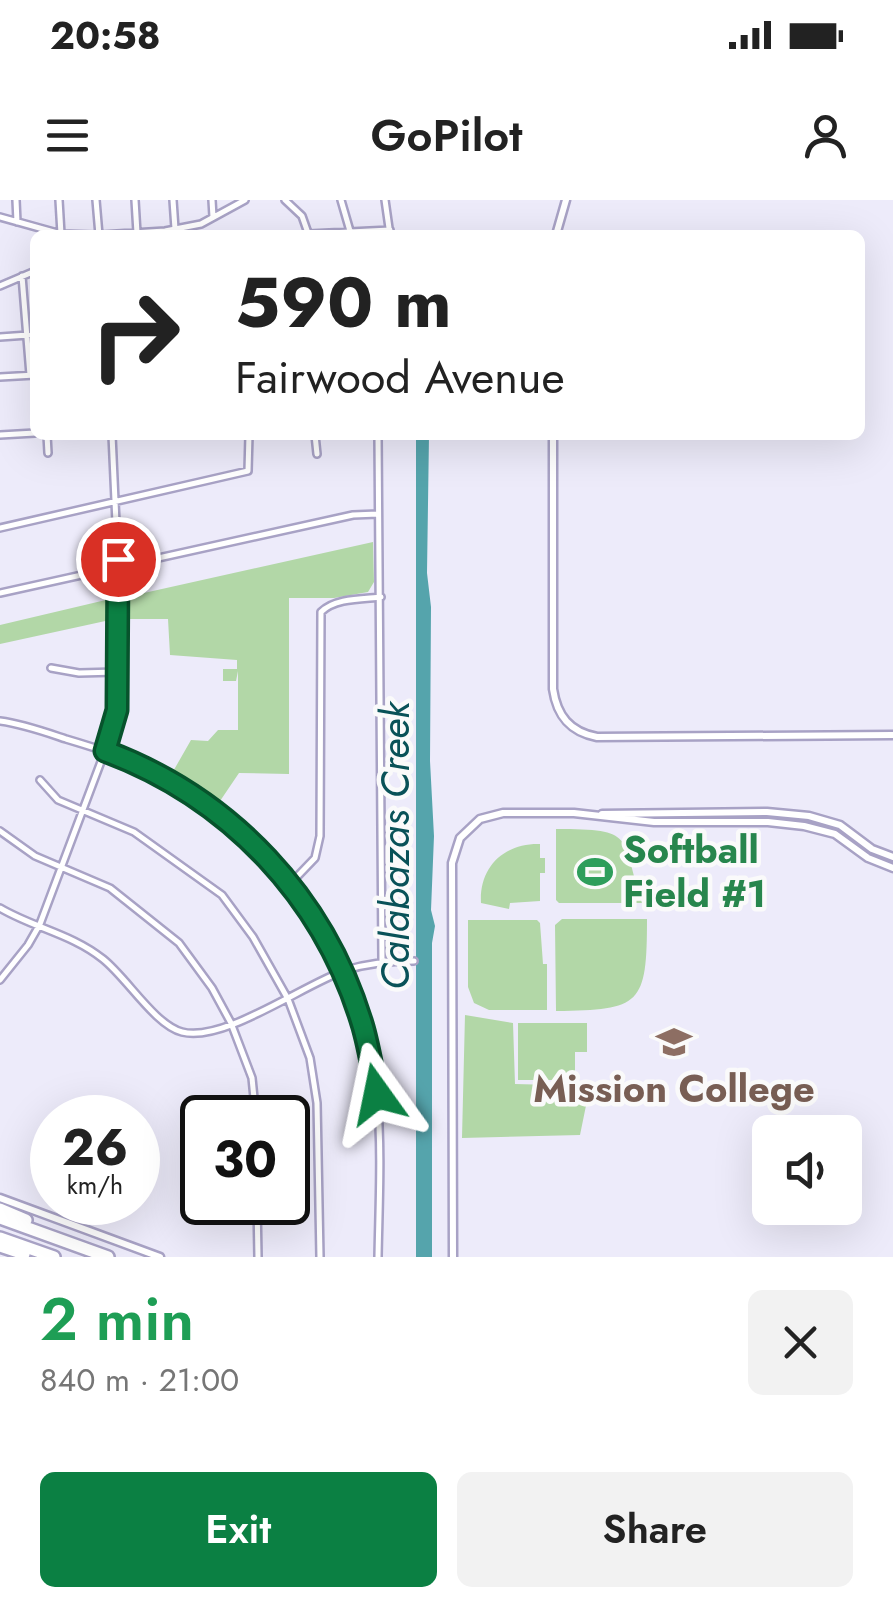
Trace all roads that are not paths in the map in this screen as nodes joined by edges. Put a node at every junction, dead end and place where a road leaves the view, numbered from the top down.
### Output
1 (16, 200) edge
2 (59, 200) edge
3 (96, 200) edge
4 (136, 200) edge
5 (173, 200) edge
6 (212, 200) edge
7 (245, 200) edge
8 (285, 200) edge
9 (341, 200) edge
10 (385, 200) edge
11 (566, 200) edge
12 (0, 217) edge
13 (213, 219) junction
14 (17, 224) junction
15 (175, 229) junction
16 (43, 230) edge
17 (61, 230) edge
18 (98, 230) edge
19 (137, 230) edge
20 (166, 230) edge
21 (307, 230) edge
22 (349, 230) edge
23 (390, 230) edge
24 (557, 230) edge
25 (30, 274) edge
26 (22, 276) junction
27 (0, 286) edge
28 (28, 335) junction
29 (0, 337) edge
30 (30, 355) edge
31 (30, 375) edge
32 (0, 377) edge
33 (30, 433) edge
34 (0, 436) edge
35 (47, 440) edge
36 (112, 440) edge
37 (249, 440) edge
38 (315, 440) edge
39 (378, 440) edge
40 (552, 440) edge
41 (48, 453) dead end
42 (316, 454) dead end
43 (116, 500) junction
44 (380, 514) junction
45 (0, 528) edge
46 (118, 567) junction
47 (0, 593) edge
48 (382, 598) junction
49 (51, 668) dead end
50 (118, 672) junction
51 (0, 721) edge
52 (893, 735) edge
53 (105, 751) junction
54 (40, 780) dead end
55 (84, 809) junction
56 (601, 814) junction
57 (0, 830) edge
58 (893, 857) edge
59 (63, 867) junction
60 (893, 868) edge
61 (291, 884) junction
62 (0, 908) edge
63 (40, 924) junction
64 (414, 961) dead end
65 (382, 962) junction
66 (342, 971) junction
67 (0, 980) edge
68 (288, 999) junction
69 (232, 1022) junction
70 (254, 1095) edge
71 (0, 1198) edge
72 (0, 1208) edge
73 (0, 1218) edge
74 (257, 1225) edge
75 (36, 1231) junction
76 (0, 1238) edge
77 (0, 1246) edge
78 (32, 1257) edge
79 (54, 1257) edge
80 (108, 1257) edge
81 (160, 1257) edge
82 (258, 1257) edge
83 (320, 1257) edge
84 (378, 1257) edge
85 (452, 1257) edge

1 - 14 street
2 - 17 street
3 - 18 street
4 - 19 street
5 - 15 street
6 - 13 street
7 - 13 street
8 - 21 street
9 - 22 street
10 - 23 street
11 - 24 street
12 - 14 street
13 - 15 street
14 - 16 street
15 - 20 street
25 - 26 street
26 - 27 street
26 - 28 street
28 - 29 street
28 - 30 street
31 - 32 street
33 - 34 street
35 - 41 street
36 - 43 street
37 - 43 street
38 - 42 street
39 - 44 street
40 - 52 street
43 - 45 street
43 - 46 street
44 - 46 street
44 - 48 street
46 - 47 street
46 - 50 street
48 - 61 street
48 - 65 street
49 - 50 street
50 - 53 street
51 - 53 street
53 - 55 street
53 - 61 street
54 - 55 street
55 - 59 street
55 - 68 street
56 - 58 street
56 - 60 street
56 - 85 street
57 - 59 street
59 - 63 street
59 - 69 street
61 - 66 street
62 - 63 street
63 - 67 street
63 - 69 street
64 - 65 street
65 - 66 street
66 - 68 street
66 - 84 street
68 - 69 street
68 - 83 street
69 - 70 street
71 - 81 street
72 - 75 highway
73 - 75 highway
74 - 82 street
75 - 80 highway
76 - 79 highway
77 - 78 highway

